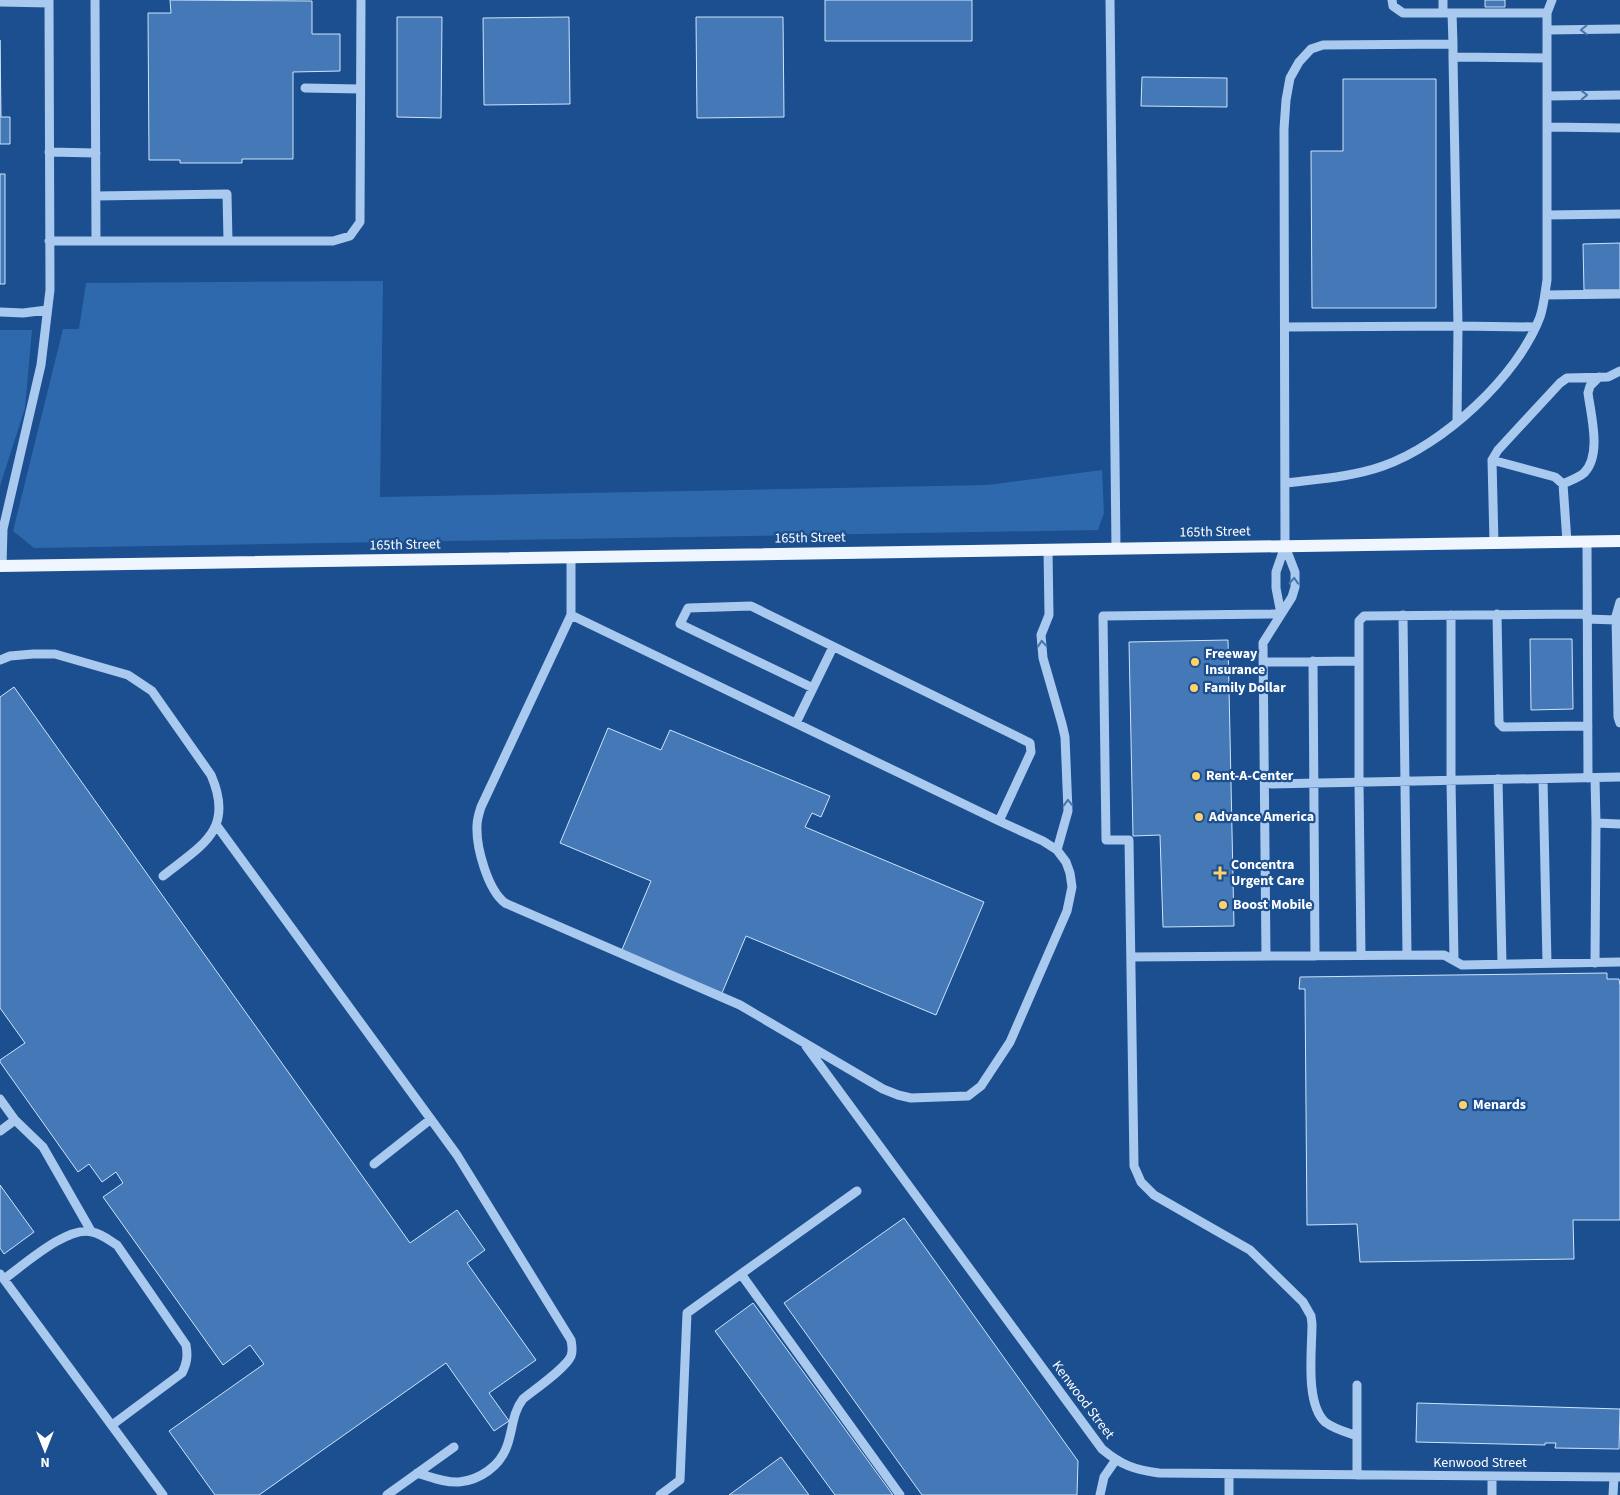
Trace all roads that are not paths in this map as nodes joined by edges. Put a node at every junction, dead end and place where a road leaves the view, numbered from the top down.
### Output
1 (95, 0) edge
2 (361, 0) edge
3 (1110, 0) edge
4 (1392, 0) edge
5 (1443, 0) edge
6 (1552, 0) edge
7 (49, 1) edge
8 (0, 2) edge
9 (1448, 13) junction
10 (1548, 13) junction
11 (1620, 29) edge
12 (1547, 30) junction
13 (1453, 44) junction
14 (1453, 57) junction
15 (1548, 58) junction
16 (305, 88) dead end
17 (360, 89) junction
18 (1620, 95) edge
19 (1548, 96) junction
20 (1548, 127) junction
21 (1620, 128) edge
22 (49, 152) junction
23 (96, 153) junction
24 (96, 196) junction
25 (1620, 214) edge
26 (1547, 215) junction
27 (49, 241) junction
28 (96, 241) junction
29 (228, 241) junction
30 (1620, 294) edge
31 (1545, 295) junction
32 (47, 310) junction
33 (0, 312) edge
34 (1458, 326) junction
35 (1535, 327) junction
36 (1285, 328) junction
37 (1620, 371) edge
38 (1599, 377) junction
39 (1457, 422) junction
40 (1492, 460) junction
41 (1285, 483) junction
42 (1563, 484) junction
43 (1620, 541) edge
44 (1567, 542) junction
45 (1587, 542) junction
46 (1494, 543) junction
47 (1285, 546) junction
48 (1116, 548) junction
49 (1048, 550) junction
50 (571, 557) junction
51 (1, 566) edge
52 (1620, 602) edge
53 (1280, 614) junction
54 (1497, 614) junction
55 (571, 615) junction
56 (1403, 615) junction
57 (1451, 615) junction
58 (1587, 616) junction
59 (1616, 620) junction
60 (833, 647) junction
61 (0, 660) edge
62 (1313, 661) junction
63 (1359, 661) junction
64 (1264, 662) junction
65 (813, 688) junction
66 (796, 723) junction
67 (1620, 723) edge
68 (1588, 726) junction
69 (1620, 777) edge
70 (1592, 778) junction
71 (1498, 779) junction
72 (1543, 779) junction
73 (1451, 780) junction
74 (1406, 781) junction
75 (1359, 782) junction
76 (1314, 783) junction
77 (1265, 784) junction
78 (999, 821) junction
79 (1596, 823) junction
80 (1620, 824) edge
81 (217, 826) junction
82 (1057, 850) junction
83 (164, 876) dead end
84 (1362, 955) junction
85 (1407, 955) junction
86 (1266, 956) junction
87 (1315, 956) junction
88 (1131, 957) junction
89 (1454, 960) junction
90 (1595, 962) junction
91 (1620, 962) edge
92 (1547, 963) junction
93 (1502, 964) junction
94 (803, 1042) junction
95 (0, 1099) edge
96 (14, 1120) junction
97 (431, 1120) junction
98 (0, 1130) edge
99 (374, 1164) dead end
100 (857, 1191) dead end
101 (91, 1231) junction
102 (741, 1274) junction
103 (2, 1276) edge
104 (1357, 1385) dead end
105 (112, 1425) junction
106 (1357, 1436) junction
107 (454, 1447) dead end
108 (1115, 1461) junction
109 (417, 1473) junction
110 (1230, 1474) junction
111 (1357, 1475) junction
112 (1492, 1476) junction
113 (1617, 1477) edge
114 (164, 1495) edge
115 (387, 1495) edge
116 (660, 1495) edge
117 (900, 1495) edge
118 (1100, 1495) edge
119 (1229, 1495) edge
120 (1492, 1495) edge
121 (1613, 1495) edge

1 - 23 street
2 - 17 street
3 - 48 street
4 - 9 street
5 - 9 street
6 - 10 street
7 - 8 street
7 - 22 street
9 - 10 street
9 - 13 street
10 - 12 street
11 -> 12 street
12 - 15 street
13 - 14 street
13 - 36 street
14 - 15 street
14 - 34 street
15 - 19 street
16 - 17 street
17 - 29 street
19 -> 18 street
19 - 20 street
20 - 21 street
20 - 26 street
22 - 23 street
22 - 27 street
23 - 24 street
24 - 28 street
24 - 29 street
25 - 26 street
26 - 31 street
27 - 28 street
27 - 32 street
28 - 29 street
30 - 31 street
31 - 35 street
32 - 33 street
32 - 51 street
34 - 35 street
34 - 36 street
34 - 39 street
35 - 39 street
36 - 41 street
37 - 38 street
38 - 40 street
38 - 42 street
39 - 41 street
40 - 42 street
40 - 46 street
41 - 47 street
42 - 44 street
43 - 45 main road, 165th Street
44 - 45 main road, 165th Street
44 - 46 main road, 165th Street
45 - 58 street
46 - 47 main road, 165th Street
47 - 48 main road, 165th Street
47 - 53 street
53 -> 47 street
48 - 49 main road, 165th Street
49 - 50 main road, 165th Street
82 -> 49 street
50 - 51 main road, 165th Street
50 - 55 street
52 - 59 street
53 - 64 street
53 - 88 street
54 - 57 street
54 - 58 street
54 - 68 street
55 - 66 street
55 - 94 street
56 - 57 street
56 - 63 street
56 - 74 street
57 - 73 street
58 - 59 street
58 - 68 street
59 - 67 street
60 - 65 street
60 - 65 street
60 - 78 street
61 - 81 street
62 - 63 street
62 - 64 street
62 - 76 street
63 - 75 street
64 - 77 street
65 - 66 street
66 - 78 street
68 - 70 street
69 - 70 street
70 - 72 street
70 - 79 street
71 - 72 street
71 - 73 street
71 - 93 street
72 - 92 street
73 - 74 street
73 - 89 street
74 - 75 street
74 - 85 street
75 - 76 street
75 - 84 street
76 - 77 street
76 - 87 street
77 - 86 street
78 - 82 street
79 - 80 street
79 - 90 street
81 - 83 street
81 - 97 street
82 - 94 street
84 - 85 street
84 - 87 street
85 - 89 street
86 - 87 street
86 - 88 street
88 - 106 street
89 - 93 street
90 - 91 street
90 - 92 street
92 - 93 street
94 - 108 street, Kenwood Street
95 - 96 street
96 - 98 street
96 - 101 street
97 - 99 street
97 - 109 street
100 - 102 street
101 - 103 street
101 - 105 street
102 - 116 street
102 - 117 street
103 - 105 street
104 - 106 street
105 - 114 street
106 - 111 street
107 - 109 street
108 - 110 street, Kenwood Street
108 - 118 street
109 - 115 street
110 - 111 street, Kenwood Street
110 - 119 street
111 - 112 street, Kenwood Street
112 - 113 street, Kenwood Street
112 - 120 street
113 - 121 street

